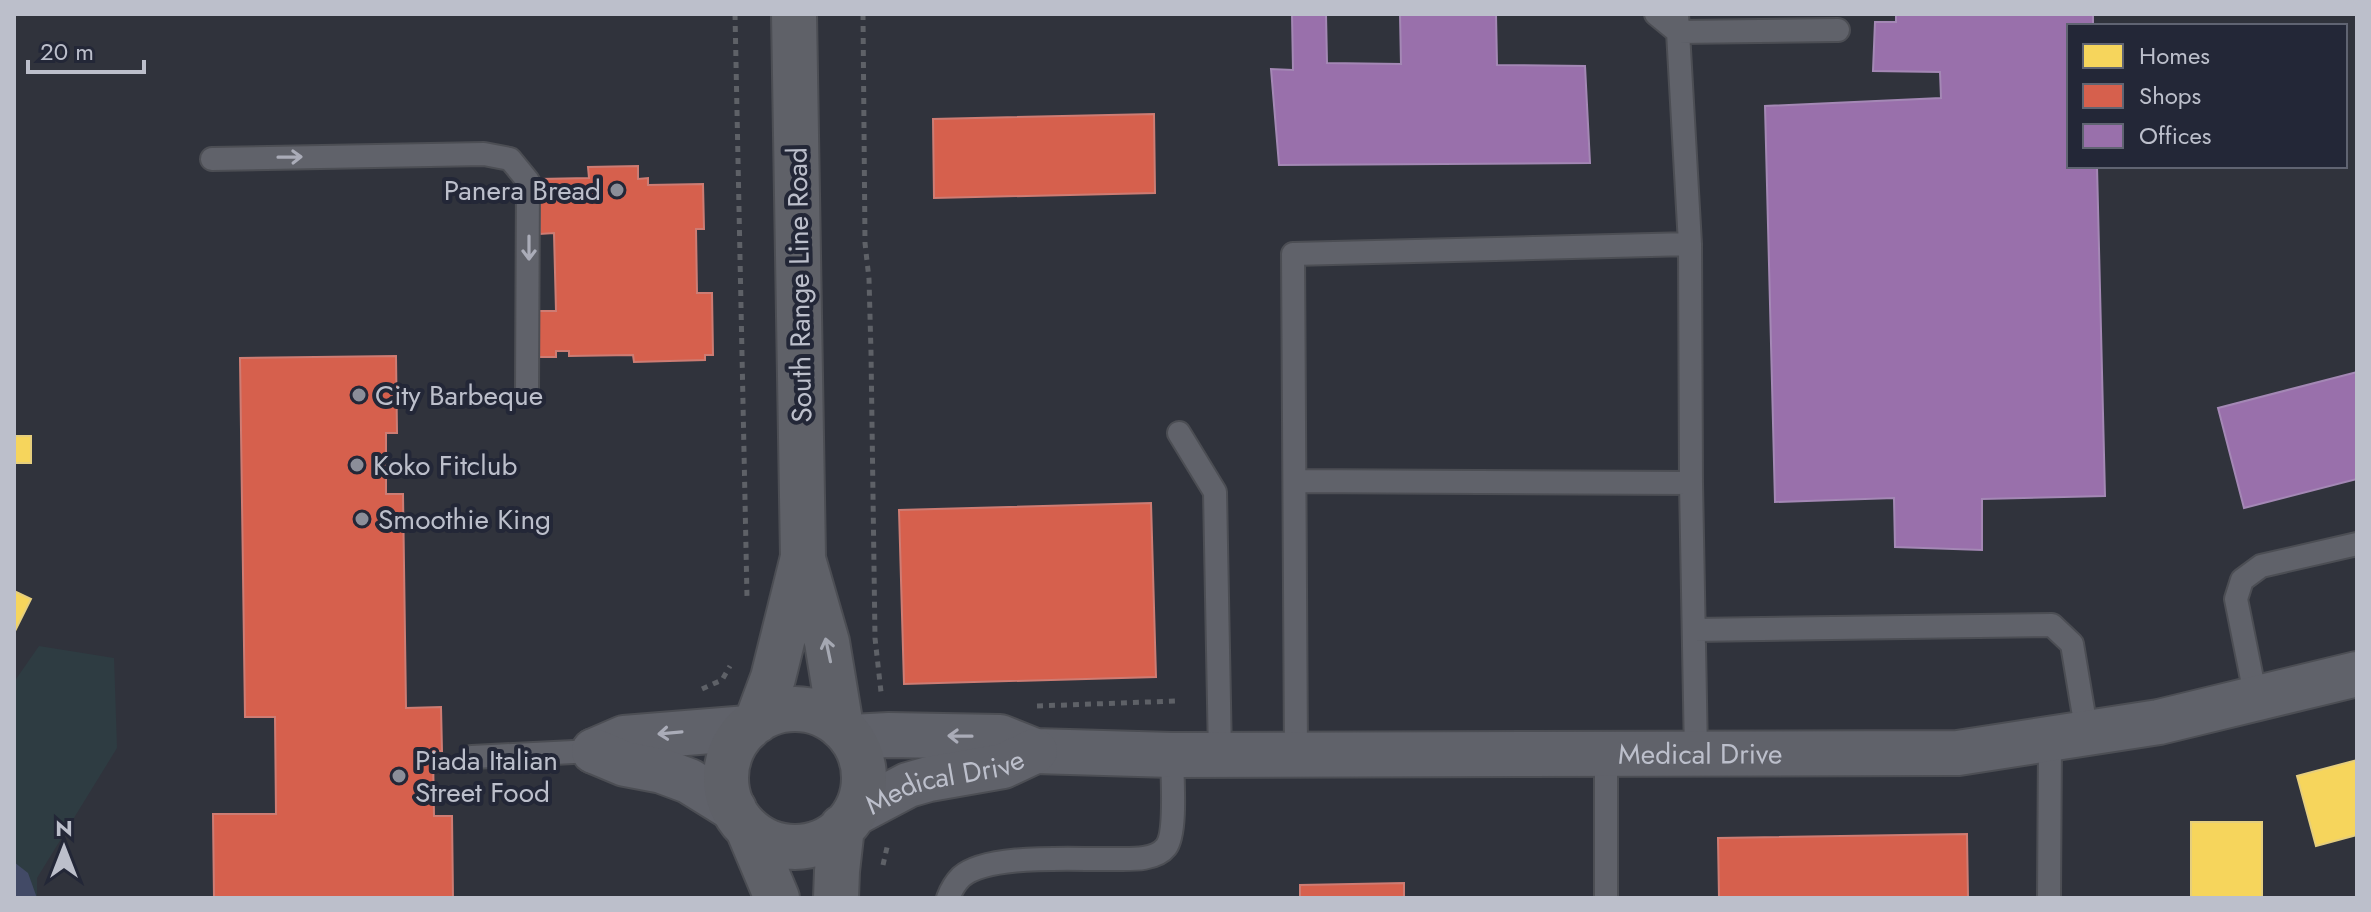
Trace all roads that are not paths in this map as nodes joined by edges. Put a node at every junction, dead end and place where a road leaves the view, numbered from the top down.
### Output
1 (794, 14) edge
2 (1656, 14) edge
3 (1678, 23) edge
4 (1838, 30) dead end
5 (212, 159) dead end
6 (1690, 244) junction
7 (527, 393) dead end
8 (1179, 433) dead end
9 (1295, 481) junction
10 (1691, 483) junction
11 (2357, 544) edge
12 (803, 557) junction
13 (1694, 630) junction
14 (2357, 674) edge
15 (2256, 699) junction
16 (752, 724) junction
17 (846, 732) junction
18 (2069, 737) junction
19 (594, 751) junction
20 (1035, 751) junction
21 (1606, 754) junction
22 (1696, 754) junction
23 (1172, 755) junction
24 (1220, 755) junction
25 (1296, 755) junction
26 (472, 757) dead end
27 (741, 819) junction
28 (849, 820) junction
29 (777, 898) edge
30 (836, 898) edge
31 (948, 898) edge
32 (1606, 898) edge
33 (2049, 898) edge

1 - 12 main road, South Range Line Road
2 - 3 lane
3 - 4 lane
3 - 6 lane
5 -> 7 lane
6 - 9 lane
6 - 10 lane
8 - 24 lane
9 - 10 lane
9 - 25 lane
10 - 13 lane
11 - 15 lane
12 - 16 main road, South Range Line Road
17 -> 12 main road, South Range Line Road
13 - 18 lane
13 - 22 lane
14 - 15 street, Medical Drive
15 - 18 street, Medical Drive
16 - 17 main road
16 -> 19 street
16 - 27 main road
20 -> 17 street, Medical Drive
17 - 28 main road
18 - 22 street, Medical Drive
18 - 33 lane
19 - 26 lane
19 - 27 street
20 - 23 street, Medical Drive
20 - 28 street, Medical Drive
21 - 22 street, Medical Drive
21 - 25 street, Medical Drive
21 - 32 lane
23 - 24 street, Medical Drive
23 - 31 lane
24 - 25 street, Medical Drive
27 - 28 main road
27 - 29 main road
28 - 30 main road

